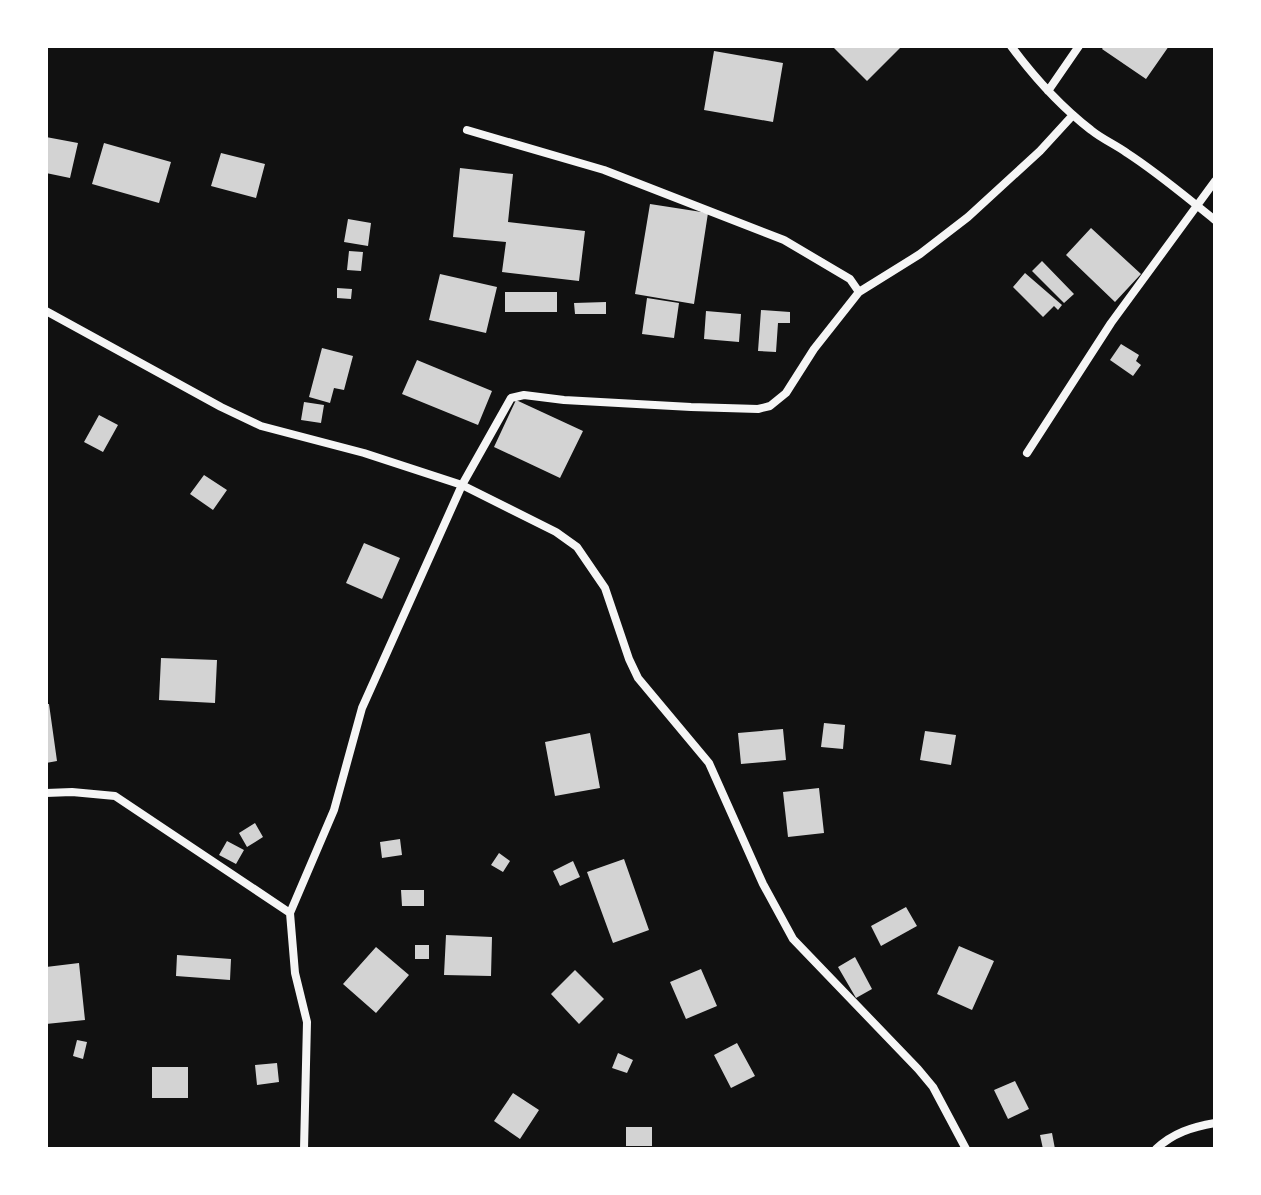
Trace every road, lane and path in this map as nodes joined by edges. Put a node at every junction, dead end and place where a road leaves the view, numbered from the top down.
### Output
1 (1011, 46) edge
2 (1079, 46) edge
3 (1048, 91) junction
4 (1073, 115) junction
5 (467, 130) dead end
6 (1215, 181) edge
7 (1198, 206) junction
8 (1215, 220) edge
9 (859, 292) junction
10 (46, 311) edge
11 (1027, 453) dead end
12 (462, 485) junction
13 (46, 793) edge
14 (290, 913) junction
15 (1215, 1123) edge
16 (304, 1149) edge
17 (966, 1149) edge
18 (1156, 1149) edge

1 - 3 street
2 - 3 street
3 - 4 street
4 - 7 street
4 - 9 street
5 - 9 street
6 - 7 street
7 - 8 street
7 - 11 street
9 - 12 street
10 - 12 street
12 - 14 street
12 - 17 street
13 - 14 street
14 - 16 street
15 - 18 street

